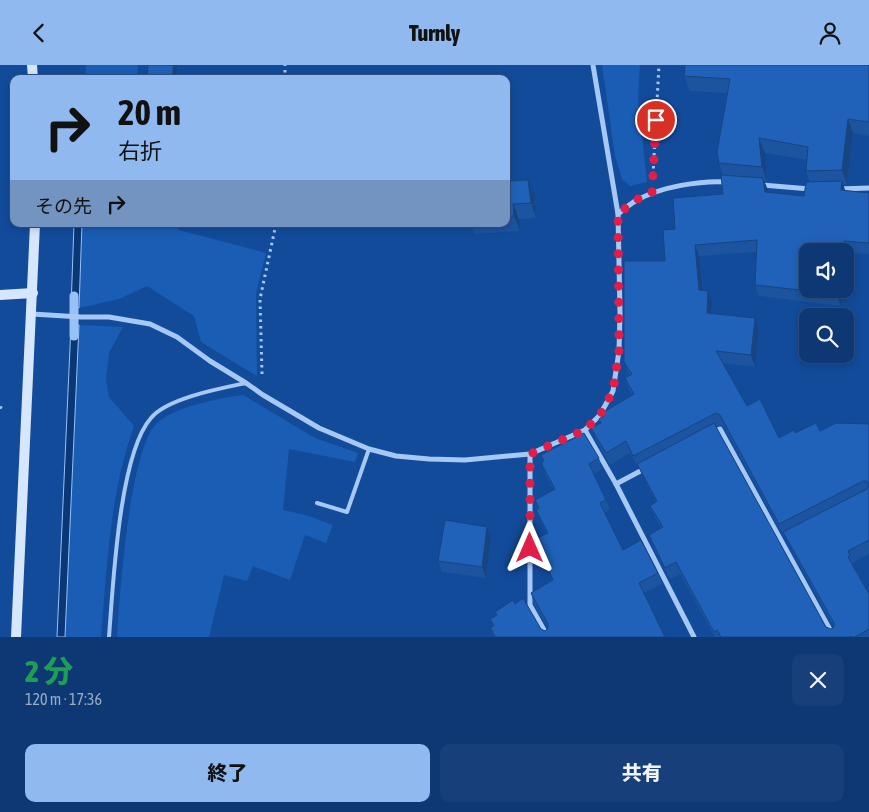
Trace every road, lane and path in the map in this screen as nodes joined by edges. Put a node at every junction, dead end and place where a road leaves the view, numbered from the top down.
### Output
1 (593, 65) edge
2 (659, 65) edge
3 (732, 183) edge
4 (752, 184) edge
5 (869, 188) edge
6 (835, 189) edge
7 (818, 190) edge
8 (652, 193) junction
9 (618, 214) junction
10 (35, 227) edge
11 (275, 227) edge
12 (33, 293) junction
13 (0, 295) edge
14 (32, 314) junction
15 (246, 383) junction
16 (263, 395) junction
17 (585, 430) junction
18 (703, 438) edge
19 (368, 449) junction
20 (530, 454) junction
21 (650, 466) edge
22 (616, 484) junction
23 (317, 503) dead end
24 (790, 537) edge
25 (781, 542) junction
26 (16, 637) edge
27 (109, 637) edge
28 (548, 637) edge
29 (694, 637) edge
30 (834, 637) edge

1 - 9 street
2 - 8 path
3 - 8 street
4 - 7 street
5 - 6 street
8 - 9 street
9 - 17 street
10 - 12 street
11 - 16 path
12 - 13 street
12 - 14 street
14 - 15 street
14 - 26 street
15 - 16 street
15 - 27 lane
16 - 19 street
17 - 20 street
17 - 22 street
18 - 25 street
19 - 20 street
19 - 23 lane
20 - 28 street
21 - 22 street
22 - 29 street
24 - 25 street
25 - 30 street

